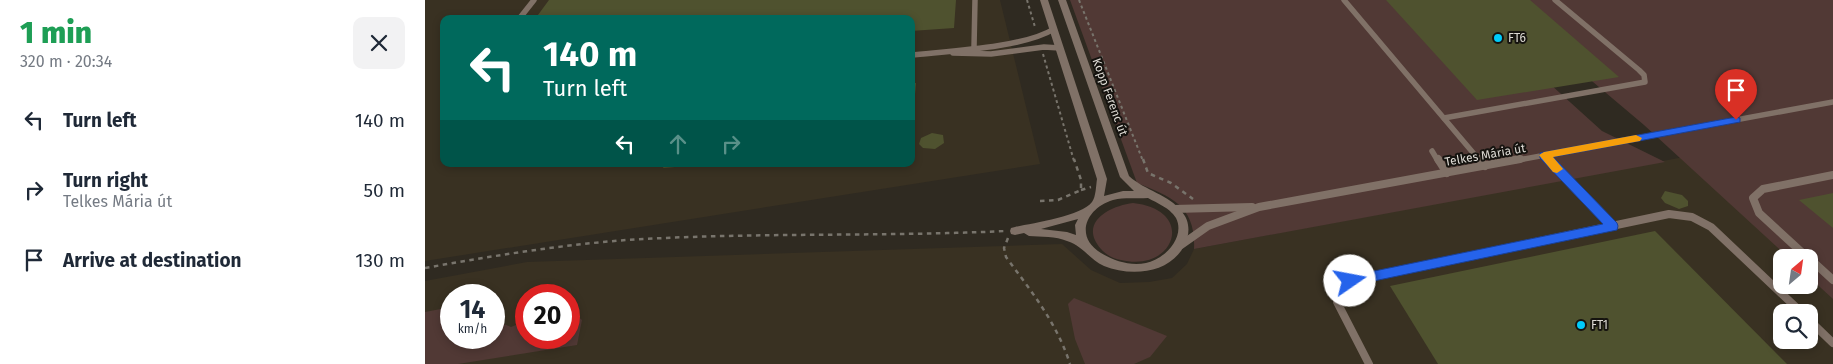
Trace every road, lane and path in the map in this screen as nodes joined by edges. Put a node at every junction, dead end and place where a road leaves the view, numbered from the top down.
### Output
1 (534, 0) edge
2 (975, 0) edge
3 (1027, 0) edge
4 (1044, 0) edge
5 (1061, 0) edge
6 (1079, 0) edge
7 (1345, 0) edge
8 (1555, 0) edge
9 (522, 15) edge
10 (1054, 29) junction
11 (1038, 38) junction
12 (974, 47) junction
13 (1041, 48) junction
14 (1060, 48) junction
15 (938, 53) junction
16 (915, 55) edge
17 (1833, 102) edge
18 (1444, 118) junction
19 (1432, 151) dead end
20 (1544, 155) junction
21 (1485, 166) junction
22 (1447, 173) junction
23 (1833, 175) edge
24 (1145, 195) junction
25 (1039, 201) dead end
26 (1098, 202) junction
27 (1259, 207) junction
28 (1174, 209) junction
29 (1201, 209) junction
30 (1087, 212) junction
31 (1612, 226) junction
32 (1015, 231) junction
33 (1084, 244) junction
34 (1798, 249) edge
35 (1176, 251) junction
36 (1818, 267) edge
37 (425, 268) edge
38 (1833, 280) edge
39 (1793, 304) edge
40 (1818, 328) edge
41 (1833, 342) edge
42 (1071, 364) edge
43 (1369, 364) edge

1 - 9 lane
2 - 12 lane
3 - 11 path
4 - 10 street
5 - 24 street, Kopp Ferenc út
6 - 29 path
7 - 18 lane
8 - 18 lane
10 - 11 lane
10 - 14 street
11 - 12 lane
12 - 15 lane
13 - 14 lane
13 - 15 lane
13 - 25 path
14 - 26 street
15 - 16 lane
17 - 20 lane, Telkes Mária út
18 - 21 lane
19 - 22 lane
20 - 21 lane, Telkes Mária út
20 - 31 lane
21 - 22 lane, Telkes Mária út
22 - 27 lane, Telkes Mária út
23 - 34 lane
24 - 26 street
24 - 28 street
26 - 30 street
27 - 29 lane
27 - 35 lane
28 - 29 lane
28 - 35 street
30 - 32 street
30 - 33 street
31 - 39 lane
31 - 43 lane
32 - 33 street
32 - 37 path
32 - 42 path
33 - 35 street
36 - 38 lane
40 - 41 lane

